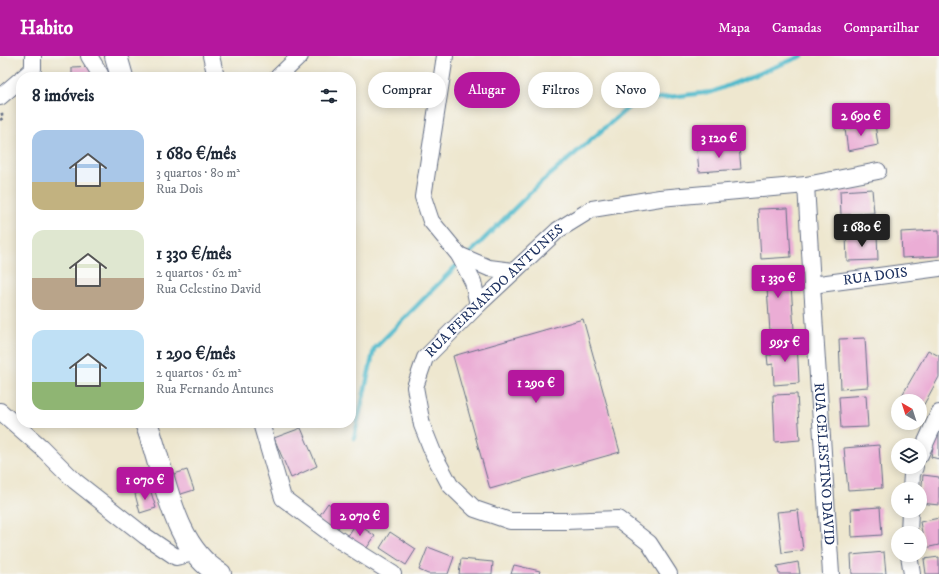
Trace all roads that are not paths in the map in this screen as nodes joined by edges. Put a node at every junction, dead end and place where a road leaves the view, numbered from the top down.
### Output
1 (32, 56) edge
2 (89, 56) edge
3 (116, 56) edge
4 (210, 56) edge
5 (300, 56) edge
6 (445, 56) edge
7 (30, 72) edge
8 (99, 72) edge
9 (121, 72) edge
10 (215, 72) edge
11 (283, 72) edge
12 (16, 84) edge
13 (0, 97) edge
14 (878, 170) dead end
15 (806, 185) junction
16 (459, 255) junction
17 (939, 268) edge
18 (513, 271) junction
19 (812, 285) junction
20 (478, 304) junction
21 (0, 411) edge
22 (939, 413) edge
23 (16, 425) edge
24 (19, 428) edge
25 (148, 428) edge
26 (262, 428) edge
27 (927, 440) edge
28 (195, 553) junction
29 (910, 562) edge
30 (220, 574) edge
31 (393, 574) edge
32 (669, 574) edge
33 (831, 574) edge
34 (912, 574) edge

1 - 7 street
2 - 8 street
3 - 9 street
4 - 10 street
5 - 11 street
6 - 16 street
12 - 13 street
14 - 15 street
15 - 18 street, RUA FERNANDO ANTUNES
15 - 19 street, RUA CELESTINO DAVID
16 - 18 street
16 - 20 street
17 - 19 street, RUA DOIS
18 - 20 street, RUA FERNANDO ANTUNES
19 - 33 street, RUA CELESTINO DAVID
20 - 32 street, RUA FERNANDO ANTUNES
21 - 23 street
22 - 27 street
24 - 28 street
25 - 28 street
26 - 31 street
28 - 30 street
29 - 34 street

